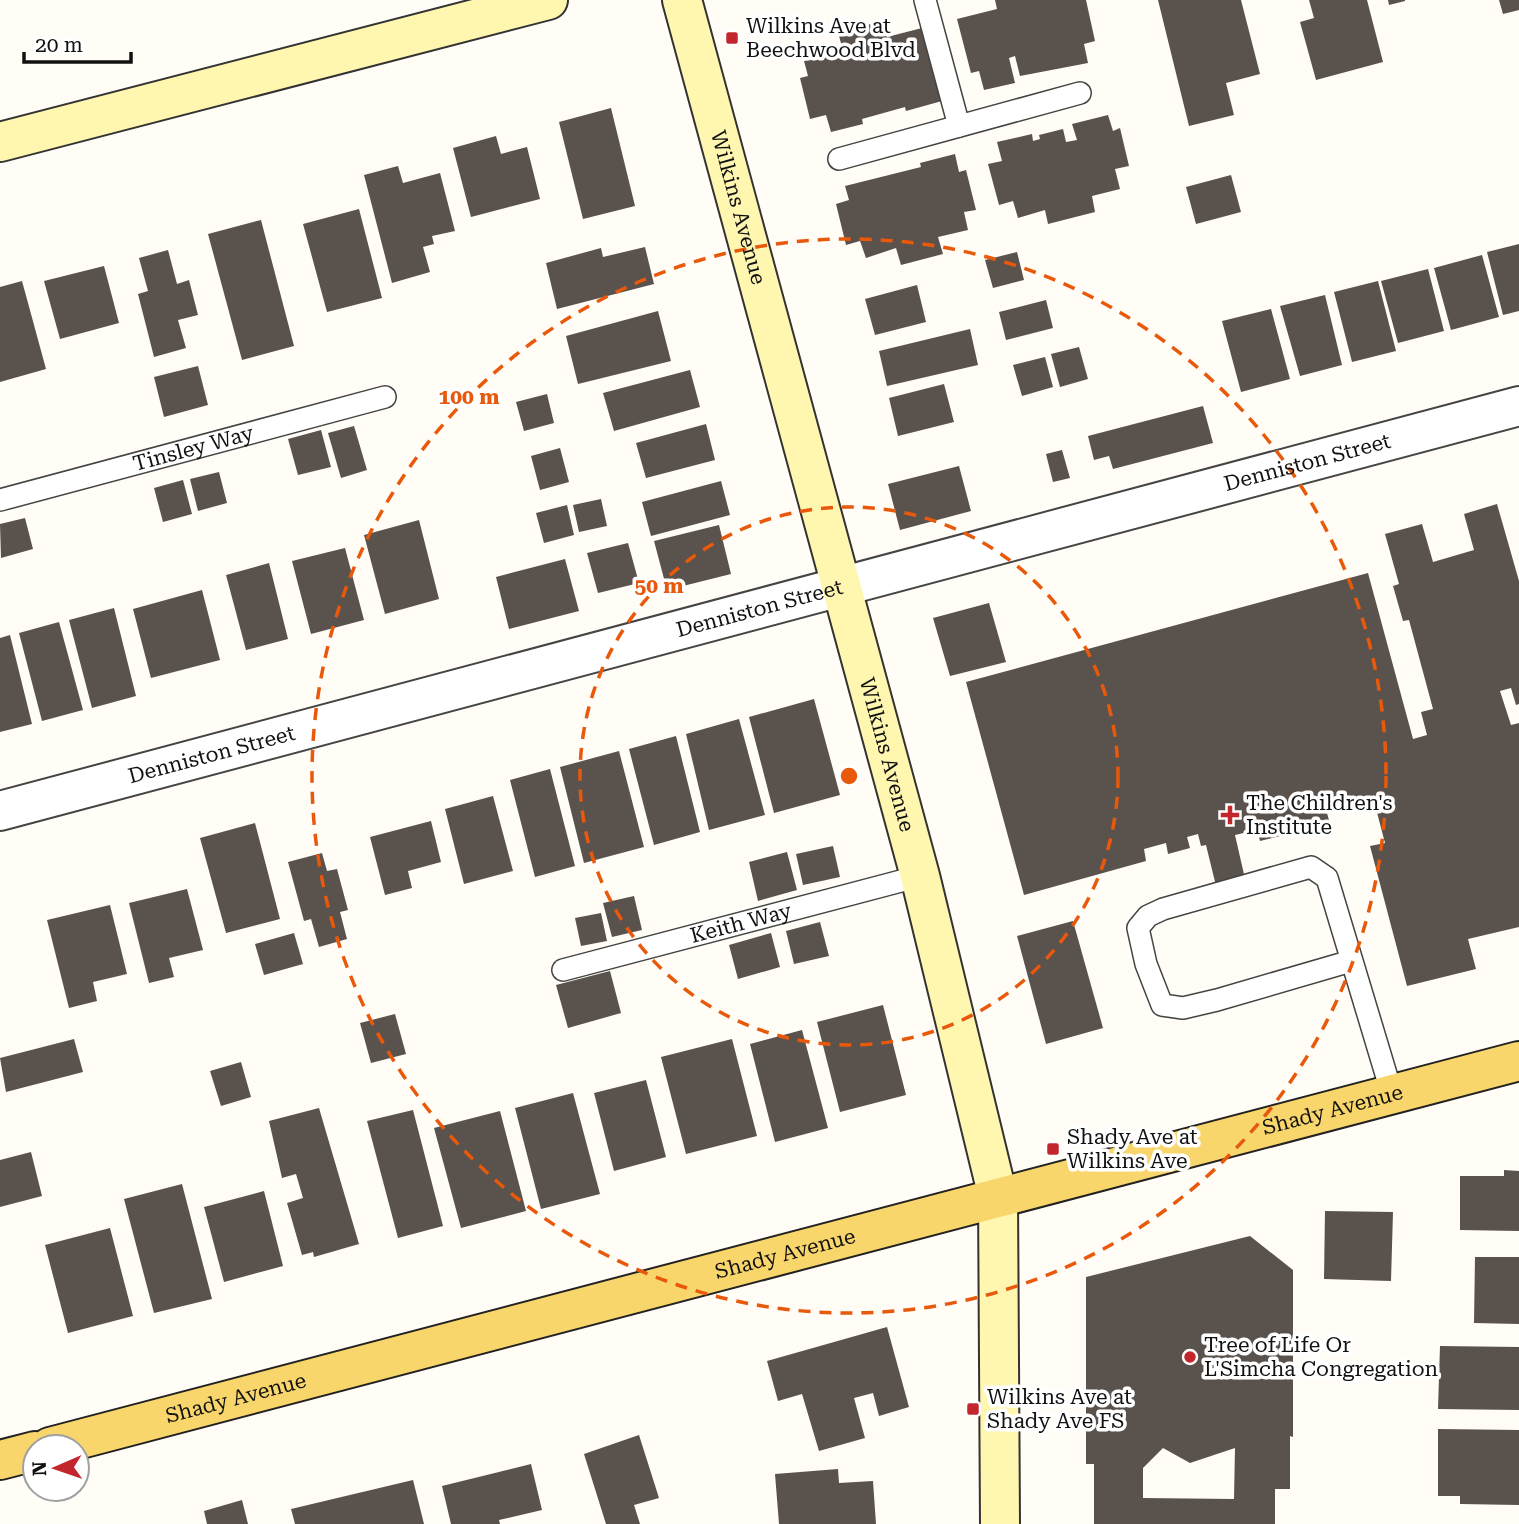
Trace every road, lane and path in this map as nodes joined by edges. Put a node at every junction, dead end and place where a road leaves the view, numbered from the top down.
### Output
1 (548, 0) edge
2 (682, 0) edge
3 (925, 0) edge
4 (1080, 93) dead end
5 (958, 126) junction
6 (0, 141) edge
7 (839, 159) dead end
8 (385, 397) dead end
9 (1519, 406) edge
10 (0, 500) edge
11 (841, 587) junction
12 (0, 811) edge
13 (920, 876) junction
14 (1351, 961) junction
15 (562, 970) dead end
16 (1519, 1061) edge
17 (1392, 1094) junction
18 (998, 1197) junction
19 (91, 1436) edge
20 (21, 1455) edge
21 (0, 1460) edge
22 (999, 1524) edge

1 - 6 main road
2 - 11 main road, Wilkins Avenue
3 - 5 lane
4 - 5 lane
5 - 7 lane
8 - 10 lane, Tinsley Way
9 - 11 street, Denniston Street
11 - 12 street, Denniston Street
11 - 13 main road, Wilkins Avenue
13 - 15 lane, Keith Way
13 - 18 main road, Wilkins Avenue
14 - 14 lane
14 - 17 lane
16 - 17 main road, Shady Avenue
17 - 18 main road, Shady Avenue
18 - 19 main road, Shady Avenue
18 - 22 main road, Wilkins Avenue
20 - 21 main road

